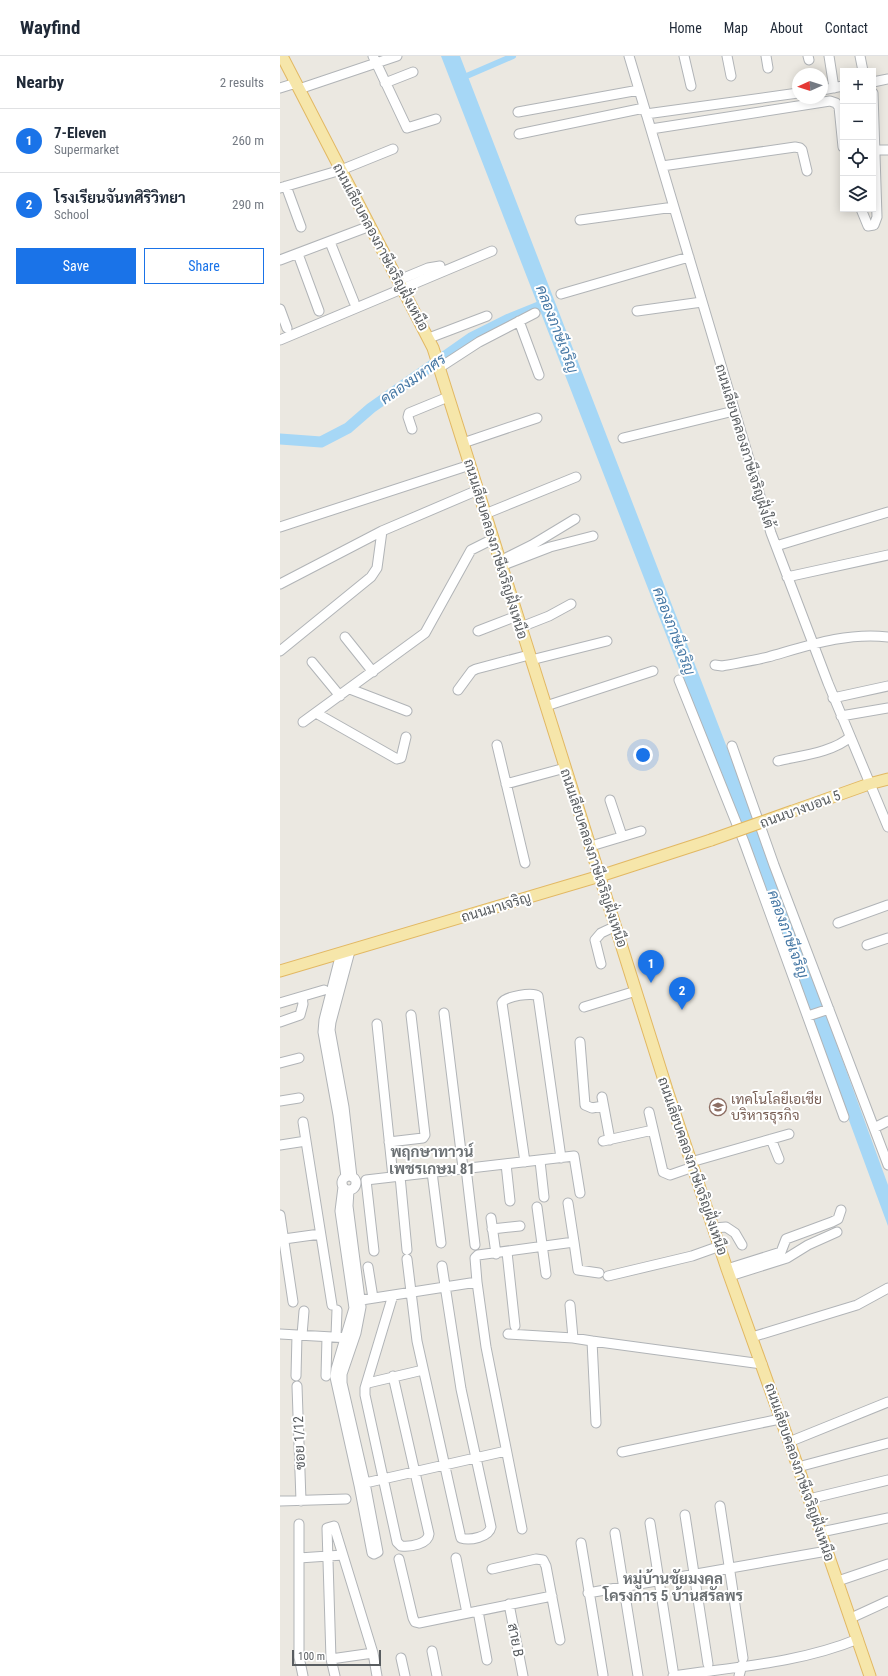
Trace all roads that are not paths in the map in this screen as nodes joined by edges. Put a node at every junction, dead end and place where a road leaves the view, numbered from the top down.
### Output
1 (282, 56) edge
2 (397, 56) edge
3 (629, 56) edge
4 (684, 56) edge
5 (727, 56) edge
6 (766, 56) edge
7 (829, 56) edge
8 (860, 56) edge
9 (375, 60) edge
10 (768, 68) dead end
11 (862, 68) edge
12 (413, 72) dead end
13 (731, 76) dead end
14 (888, 79) edge
15 (876, 81) edge
16 (385, 83) junction
17 (297, 86) junction
18 (691, 86) dead end
19 (838, 87) edge
20 (280, 88) edge
21 (828, 89) edge
22 (639, 90) junction
23 (792, 94) edge
24 (873, 104) edge
25 (645, 111) junction
26 (518, 112) dead end
27 (436, 119) dead end
28 (651, 129) junction
29 (519, 134) dead end
30 (842, 140) edge
31 (874, 140) edge
32 (392, 149) dead end
33 (876, 150) edge
34 (888, 150) edge
35 (662, 166) junction
36 (341, 170) junction
37 (807, 171) dead end
38 (283, 187) edge
39 (876, 195) edge
40 (674, 207) junction
41 (862, 212) edge
42 (580, 220) dead end
43 (370, 226) junction
44 (301, 227) dead end
45 (330, 242) junction
46 (492, 251) dead end
47 (298, 254) junction
48 (689, 257) junction
49 (280, 260) edge
50 (440, 266) dead end
51 (401, 284) junction
52 (561, 294) dead end
53 (354, 302) dead end
54 (702, 302) junction
55 (280, 309) edge
56 (319, 311) dead end
57 (637, 311) dead end
58 (535, 313) dead end
59 (487, 316) dead end
60 (519, 321) junction
61 (287, 328) dead end
62 (429, 338) junction
63 (280, 340) edge
64 (439, 367) junction
65 (539, 375) dead end
66 (448, 397) junction
67 (734, 411) junction
68 (537, 418) dead end
69 (412, 429) dead end
70 (623, 438) dead end
71 (463, 444) junction
72 (470, 465) junction
73 (576, 477) dead end
74 (478, 490) junction
75 (888, 512) edge
76 (484, 514) junction
77 (575, 519) dead end
78 (280, 527) edge
79 (382, 532) junction
80 (593, 536) dead end
81 (493, 539) junction
82 (776, 546) junction
83 (888, 555) edge
84 (500, 564) junction
85 (787, 577) junction
86 (280, 584) edge
87 (571, 604) dead end
88 (517, 616) junction
89 (521, 627) junction
90 (478, 631) dead end
91 (345, 637) dead end
92 (888, 637) edge
93 (607, 641) dead end
94 (812, 644) junction
95 (280, 651) edge
96 (530, 658) junction
97 (312, 662) dead end
98 (714, 665) dead end
99 (653, 671) dead end
100 (373, 672) junction
101 (679, 680) dead end
102 (888, 686) edge
103 (350, 689) junction
104 (458, 690) dead end
105 (340, 696) junction
106 (833, 698) junction
107 (546, 706) junction
108 (888, 708) edge
109 (407, 711) dead end
110 (316, 713) junction
111 (841, 716) junction
112 (303, 722) dead end
113 (406, 737) dead end
114 (850, 737) junction
115 (497, 745) dead end
116 (732, 746) dead end
117 (778, 761) dead end
118 (565, 768) junction
119 (888, 779) edge
120 (506, 784) junction
121 (869, 784) junction
122 (610, 800) dead end
123 (888, 827) edge
124 (641, 831) dead end
125 (622, 836) junction
126 (712, 840) joint
127 (591, 846) junction
128 (525, 863) dead end
129 (600, 876) junction
130 (888, 905) edge
131 (838, 923) dead end
132 (616, 926) junction
133 (888, 938) edge
134 (867, 946) dead end
135 (345, 952) junction
136 (601, 964) dead end
137 (280, 971) edge
138 (324, 990) dead end
139 (636, 991) junction
140 (302, 996) junction
141 (280, 1003) edge
142 (584, 1007) dead end
143 (827, 1010) junction
144 (444, 1013) dead end
145 (410, 1015) dead end
146 (809, 1016) junction
147 (280, 1022) edge
148 (377, 1024) dead end
149 (580, 1042) dead end
150 (299, 1058) dead end
151 (280, 1063) edge
152 (299, 1098) dead end
153 (280, 1101) edge
154 (649, 1112) dead end
155 (844, 1117) dead end
156 (303, 1122) dead end
157 (888, 1122) edge
158 (874, 1128) junction
159 (653, 1130) junction
160 (789, 1134) dead end
161 (771, 1139) junction
162 (306, 1140) junction
163 (389, 1142) junction
164 (280, 1145) edge
165 (561, 1158) junction
166 (779, 1159) dead end
167 (540, 1160) junction
168 (525, 1162) junction
169 (506, 1164) junction
170 (692, 1164) junction
171 (888, 1165) edge
172 (464, 1168) junction
173 (432, 1172) junction
174 (397, 1177) junction
175 (366, 1180) junction
176 (350, 1183) junction
177 (580, 1193) dead end
178 (544, 1197) dead end
179 (510, 1201) dead end
180 (568, 1203) dead end
181 (537, 1207) dead end
182 (841, 1210) dead end
183 (280, 1215) edge
184 (491, 1218) dead end
185 (520, 1226) dead end
186 (714, 1228) junction
187 (492, 1229) junction
188 (837, 1232) dead end
189 (320, 1234) junction
190 (284, 1238) junction
191 (574, 1242) junction
192 (441, 1243) dead end
193 (475, 1245) dead end
194 (742, 1245) dead end
195 (543, 1246) junction
196 (720, 1246) junction
197 (374, 1251) dead end
198 (507, 1252) junction
199 (496, 1254) junction
200 (442, 1266) dead end
201 (368, 1267) dead end
202 (729, 1272) junction
203 (546, 1274) dead end
204 (599, 1274) dead end
205 (608, 1276) dead end
206 (477, 1282) junction
207 (446, 1287) junction
208 (888, 1288) edge
209 (411, 1292) junction
210 (392, 1295) junction
211 (373, 1298) junction
212 (357, 1301) junction
213 (293, 1302) dead end
214 (570, 1305) dead end
215 (304, 1311) dead end
216 (515, 1326) dead end
217 (280, 1334) edge
218 (508, 1334) dead end
219 (300, 1335) junction
220 (332, 1336) junction
221 (752, 1337) junction
222 (350, 1338) junction
223 (572, 1338) junction
224 (592, 1340) junction
225 (762, 1364) junction
226 (423, 1370) junction
227 (296, 1376) dead end
228 (326, 1376) dead end
229 (393, 1376) junction
230 (368, 1383) junction
231 (297, 1386) dead end
232 (888, 1402) edge
233 (780, 1418) junction
234 (596, 1423) dead end
235 (789, 1442) junction
236 (888, 1443) edge
237 (506, 1452) junction
238 (622, 1452) dead end
239 (477, 1459) junction
240 (443, 1466) junction
241 (798, 1467) junction
242 (413, 1472) junction
243 (383, 1480) junction
244 (888, 1480) edge
245 (362, 1484) junction
246 (346, 1499) dead end
247 (809, 1499) junction
248 (280, 1501) edge
249 (301, 1501) junction
250 (720, 1506) dead end
251 (685, 1515) dead end
252 (888, 1518) edge
253 (650, 1523) dead end
254 (299, 1524) dead end
255 (522, 1529) dead end
256 (820, 1532) junction
257 (615, 1533) dead end
258 (581, 1543) dead end
259 (827, 1551) junction
260 (342, 1555) junction
261 (327, 1556) junction
262 (299, 1558) junction
263 (456, 1558) dead end
264 (399, 1559) dead end
265 (888, 1564) edge
266 (730, 1568) junction
267 (492, 1569) dead end
268 (694, 1575) junction
269 (659, 1581) junction
270 (838, 1581) junction
271 (624, 1587) junction
272 (588, 1592) junction
273 (552, 1596) junction
274 (888, 1601) edge
275 (510, 1604) junction
276 (478, 1611) junction
277 (467, 1613) junction
278 (851, 1618) junction
279 (858, 1639) junction
280 (560, 1640) dead end
281 (432, 1650) dead end
282 (373, 1653) junction
283 (401, 1658) dead end
284 (331, 1659) junction
285 (487, 1660) dead end
286 (742, 1662) junction
287 (708, 1664) dead end
288 (673, 1673) edge
289 (603, 1675) edge
290 (303, 1676) edge
291 (335, 1676) edge
292 (377, 1676) edge
293 (405, 1676) edge
294 (437, 1676) edge
295 (523, 1676) edge
296 (638, 1676) edge
297 (739, 1676) edge
298 (870, 1676) edge

1 - 17 main road, ถนนเลียบคลองภาษีเจริญฝั่งเหนือ
2 - 9 street
3 - 22 street, ถนนเลียบคลองภาษีเจริญฝั่งใต้
4 - 18 street
5 - 13 street
6 - 10 street
7 - 19 street
8 - 11 street
9 - 16 street
9 - 17 street
12 - 16 street
14 - 15 street
16 - 27 street
17 - 20 street
17 - 36 main road, ถนนเลียบคลองภาษีเจริญฝั่งเหนือ
19 - 21 street
22 - 25 street, ถนนเลียบคลองภาษีเจริญฝั่งใต้
22 - 26 street
23 - 25 street
24 - 31 street
25 - 28 street, ถนนเลียบคลองภาษีเจริญฝั่งใต้
25 - 29 street
28 - 30 street
28 - 35 street, ถนนเลียบคลองภาษีเจริญฝั่งใต้
32 - 36 street
33 - 34 street
35 - 37 street
35 - 40 street, ถนนเลียบคลองภาษีเจริญฝั่งใต้
36 - 38 street
36 - 43 main road, ถนนเลียบคลองภาษีเจริญฝั่งเหนือ
38 - 44 street
39 - 41 street
40 - 42 street
40 - 48 street, ถนนเลียบคลองภาษีเจริญฝั่งใต้
43 - 45 street
43 - 51 main road, ถนนเลียบคลองภาษีเจริญฝั่งเหนือ
45 - 47 street
45 - 53 street
46 - 51 street
47 - 49 street
47 - 56 street
48 - 52 street
48 - 54 street, ถนนเลียบคลองภาษีเจริญฝั่งใต้
50 - 51 street
51 - 62 main road, ถนนเลียบคลองภาษีเจริญฝั่งเหนือ
51 - 63 street
54 - 57 street
54 - 67 street, ถนนเลียบคลองภาษีเจริญฝั่งใต้
55 - 61 street
58 - 60 street
59 - 62 street
60 - 64 street
60 - 65 street
62 - 64 main road, ถนนเลียบคลองภาษีเจริญฝั่งเหนือ
64 - 66 main road, ถนนเลียบคลองภาษีเจริญฝั่งเหนือ
66 - 69 street
66 - 71 main road, ถนนเลียบคลองภาษีเจริญฝั่งเหนือ
67 - 70 street
67 - 82 street, ถนนเลียบคลองภาษีเจริญฝั่งใต้
68 - 71 street
71 - 72 main road, ถนนเลียบคลองภาษีเจริญฝั่งเหนือ
72 - 74 main road, ถนนเลียบคลองภาษีเจริญฝั่งเหนือ
72 - 78 street
73 - 76 street
74 - 76 main road, ถนนเลียบคลองภาษีเจริญฝั่งเหนือ
74 - 79 street
75 - 82 street
76 - 81 main road, ถนนเลียบคลองภาษีเจริญฝั่งเหนือ
77 - 84 street
79 - 86 street
79 - 95 street
80 - 84 street
81 - 84 main road, ถนนเลียบคลองภาษีเจริญฝั่งเหนือ
81 - 100 street
82 - 85 street, ถนนเลียบคลองภาษีเจริญฝั่งใต้
83 - 85 street
84 - 88 main road, ถนนเลียบคลองภาษีเจริญฝั่งเหนือ
85 - 94 street, ถนนเลียบคลองภาษีเจริญฝั่งใต้
87 - 89 street
88 - 89 main road, ถนนเลียบคลองภาษีเจริญฝั่งเหนือ
88 - 90 street
89 - 96 main road, ถนนเลียบคลองภาษีเจริญฝั่งเหนือ
91 - 100 street
92 - 94 street
93 - 96 street
94 - 98 street
94 - 106 street, ถนนเลียบคลองภาษีเจริญฝั่งใต้
96 - 104 street
96 - 107 main road, ถนนเลียบคลองภาษีเจริญฝั่งเหนือ
97 - 105 street
99 - 107 street
100 - 103 street
101 - 146 street
102 - 106 street
103 - 105 street
103 - 109 street
105 - 110 street
106 - 111 street, ถนนเลียบคลองภาษีเจริญฝั่งใต้
107 - 118 main road, ถนนเลียบคลองภาษีเจริญฝั่งเหนือ
108 - 111 street
110 - 112 street
110 - 113 street
111 - 114 street, ถนนเลียบคลองภาษีเจริญฝั่งใต้
114 - 117 street
114 - 121 street, ถนนเลียบคลองภาษีเจริญฝั่งใต้
115 - 120 street
116 - 143 street
118 - 120 street
118 - 127 main road, ถนนเลียบคลองภาษีเจริญฝั่งเหนือ
119 - 121 main road, ถนนบางบอน 5
120 - 128 street
121 - 123 street, ถนนเลียบคลองภาษีเจริญฝั่งใต้
121 - 126 main road, ถนนบางบอน 5, bridge
122 - 125 street
124 - 125 street
125 - 127 street
126 - 129 main road, ถนนมาเจริญ
127 - 129 main road, ถนนเลียบคลองภาษีเจริญฝั่งเหนือ
129 - 132 main road, ถนนเลียบคลองภาษีเจริญฝั่งเหนือ
129 - 135 main road, ถนนมาเจริญ
130 - 131 street
132 - 136 street
132 - 139 main road, ถนนเลียบคลองภาษีเจริญฝั่งเหนือ
133 - 134 street
135 - 137 main road, ถนนมาเจริญ
135 - 176 street
138 - 140 street
139 - 142 street
139 - 170 main road, ถนนเลียบคลองภาษีเจริญฝั่งเหนือ
140 - 141 street
140 - 147 street
143 - 146 street
143 - 158 street
144 - 172 street
145 - 163 street
146 - 155 street
148 - 163 street
149 - 159 street
150 - 151 street
152 - 153 street
154 - 159 street
156 - 162 street
157 - 158 street
158 - 171 street
159 - 170 street
160 - 161 street
161 - 166 street
161 - 170 street
162 - 164 street
162 - 189 street
163 - 174 street
165 - 167 street
165 - 168 street
165 - 177 street
167 - 168 street
167 - 178 street
168 - 169 street
169 - 172 street
169 - 179 street
170 - 186 main road, ถนนเลียบคลองภาษีเจริญฝั่งเหนือ
172 - 173 street
172 - 193 street
173 - 174 street
173 - 192 street
174 - 175 street
174 - 209 street
175 - 176 street
175 - 197 street
176 - 212 street
180 - 191 street
181 - 195 street
182 - 202 street
183 - 190 street
184 - 187 street
185 - 187 street
186 - 194 street
186 - 196 main road, ถนนเลียบคลองภาษีเจริญฝั่งเหนือ
187 - 199 street
188 - 202 street
189 - 190 street
189 - 220 street
190 - 213 street
191 - 195 street
191 - 204 street
195 - 198 street
195 - 203 street
196 - 202 main road, ถนนเลียบคลองภาษีเจริญฝั่งเหนือ
196 - 205 street
198 - 199 street
198 - 216 street
199 - 206 street
200 - 207 street
201 - 211 street
202 - 221 main road, ถนนเลียบคลองภาษีเจริญฝั่งเหนือ
206 - 207 street
206 - 237 street
207 - 209 street
207 - 239 street
208 - 221 street
209 - 210 street
209 - 226 street
210 - 211 street
210 - 230 street
211 - 212 street
212 - 222 street
214 - 223 street
215 - 219 street
217 - 219 street
218 - 223 street
219 - 220 street
219 - 227 street
220 - 222 street
220 - 228 street
221 - 225 main road, ถนนเลียบคลองภาษีเจริญฝั่งเหนือ
222 - 245 street
223 - 224 street
224 - 225 street
224 - 234 street
225 - 233 main road, ถนนเลียบคลองภาษีเจริญฝั่งเหนือ
226 - 229 street
226 - 240 street
229 - 230 street
229 - 242 street
230 - 243 street
231 - 249 street, ซอย 1/12
232 - 235 street
233 - 235 main road, ถนนเลียบคลองภาษีเจริญฝั่งเหนือ
233 - 238 street
235 - 241 main road, ถนนเลียบคลองภาษีเจริญฝั่งเหนือ
236 - 241 street
237 - 239 street
237 - 255 street
239 - 240 street
239 - 240 street
240 - 242 street
241 - 247 main road, ถนนเลียบคลองภาษีเจริญฝั่งเหนือ
242 - 243 street
242 - 243 street
243 - 245 street
244 - 247 street
245 - 245 street
246 - 249 street
247 - 256 main road, ถนนเลียบคลองภาษีเจริญฝั่งเหนือ
248 - 249 street
250 - 266 street
251 - 268 street
252 - 256 street
253 - 269 street
254 - 262 street
256 - 259 main road, ถนนเลียบคลองภาษีเจริญฝั่งเหนือ
257 - 271 street
258 - 272 street
259 - 266 street
259 - 270 main road, ถนนเลียบคลองภาษีเจริญฝั่งเหนือ
260 - 261 street
260 - 261 street
260 - 282 street
261 - 262 street
261 - 284 street
262 - 290 street
263 - 277 street
264 - 277 street
265 - 270 street
266 - 268 street
266 - 286 street
267 - 273 street
268 - 269 street
268 - 287 street
269 - 271 street
269 - 288 street
270 - 278 main road, ถนนเลียบคลองภาษีเจริญฝั่งเหนือ
271 - 272 street
271 - 296 street
272 - 289 street
273 - 275 street
273 - 280 street
274 - 278 street
275 - 276 street
275 - 295 street, สาย B
276 - 277 street
276 - 285 street
278 - 279 main road, ถนนเลียบคลองภาษีเจริญฝั่งเหนือ
279 - 286 street
279 - 298 main road, ถนนเลียบคลองภาษีเจริญฝั่งเหนือ
281 - 294 street
282 - 284 street
282 - 292 street
283 - 293 street
284 - 291 street
286 - 288 street
286 - 297 street

